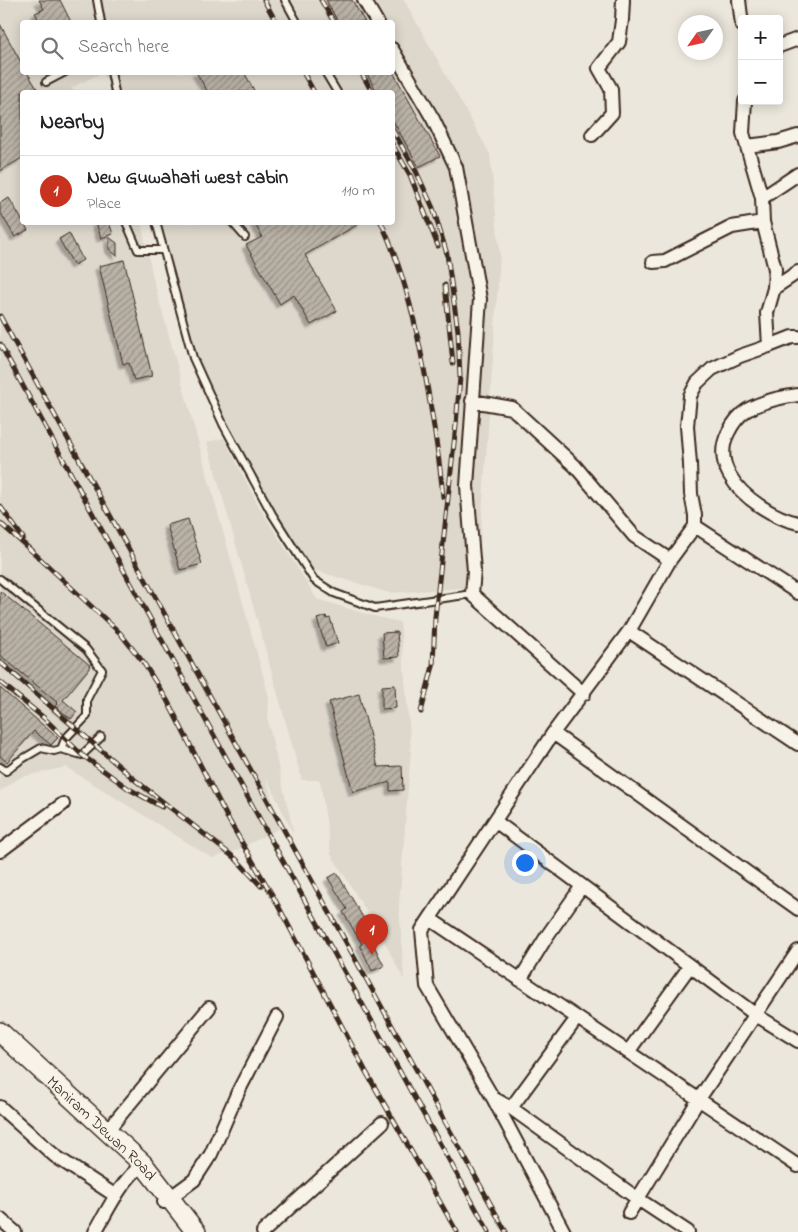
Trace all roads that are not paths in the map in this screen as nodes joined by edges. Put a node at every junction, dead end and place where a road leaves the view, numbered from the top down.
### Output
1 (97, 0) edge
2 (285, 0) edge
3 (364, 0) edge
4 (623, 0) edge
5 (739, 0) edge
6 (741, 15) edge
7 (101, 20) edge
8 (297, 20) edge
9 (376, 20) edge
10 (798, 39) edge
11 (783, 45) edge
12 (395, 54) edge
13 (59, 75) edge
14 (112, 75) edge
15 (328, 75) edge
16 (46, 82) dead end
17 (115, 90) edge
18 (336, 90) edge
19 (745, 105) edge
20 (592, 135) dead end
21 (798, 136) edge
22 (747, 146) junction
23 (798, 174) edge
24 (762, 198) junction
25 (764, 222) junction
26 (127, 225) edge
27 (157, 225) edge
28 (235, 225) edge
29 (245, 237) dead end
30 (163, 250) junction
31 (653, 262) dead end
32 (798, 272) edge
33 (774, 288) junction
34 (798, 337) edge
35 (769, 346) junction
36 (798, 395) edge
37 (472, 401) junction
38 (798, 523) edge
39 (695, 526) junction
40 (670, 560) junction
41 (0, 580) edge
42 (472, 594) junction
43 (798, 594) edge
44 (629, 631) junction
45 (584, 694) junction
46 (554, 733) junction
47 (100, 737) dead end
48 (798, 744) edge
49 (61, 749) junction
50 (0, 767) edge
51 (63, 804) dead end
52 (494, 822) junction
53 (0, 851) edge
54 (582, 886) junction
55 (798, 909) edge
56 (430, 920) junction
57 (798, 951) edge
58 (690, 966) junction
59 (520, 980) junction
60 (209, 1008) dead end
61 (756, 1014) junction
62 (277, 1017) dead end
63 (577, 1018) junction
64 (0, 1032) edge
65 (798, 1041) edge
66 (0, 1046) edge
67 (628, 1052) junction
68 (493, 1098) junction
69 (698, 1099) junction
70 (0, 1107) edge
71 (511, 1108) junction
72 (382, 1123) dead end
73 (107, 1131) junction
74 (798, 1166) edge
75 (139, 1167) junction
76 (116, 1196) junction
77 (638, 1199) junction
78 (166, 1201) junction
79 (629, 1213) dead end
80 (0, 1218) edge
81 (15, 1232) edge
82 (95, 1232) edge
83 (184, 1232) edge
84 (196, 1232) edge
85 (263, 1232) edge
86 (564, 1232) edge
87 (688, 1232) edge

1 - 7 lane
2 - 8 lane
3 - 9 street
4 - 20 street
5 - 6 street
10 - 11 street
12 - 37 street
13 - 16 lane
14 - 17 lane
15 - 18 lane
19 - 22 street
21 - 22 street
22 - 24 street
23 - 24 street
24 - 25 street
25 - 31 street
25 - 33 street
26 - 30 lane
27 - 30 lane
28 - 29 lane
30 - 42 lane
32 - 33 street
33 - 35 street
34 - 35 street
35 - 39 street
36 - 38 street
37 - 40 street
37 - 42 street
39 - 40 street
39 - 43 street
40 - 44 street
41 - 49 lane
42 - 45 street
44 - 45 street
44 - 48 street
45 - 46 street
46 - 52 street
46 - 55 street
47 - 49 lane
49 - 50 lane
51 - 53 street
52 - 54 street
52 - 56 street
54 - 58 street
54 - 59 street
56 - 59 street
56 - 68 street
57 - 61 street
58 - 61 street
58 - 67 street
59 - 63 street
60 - 73 street
61 - 65 street
61 - 69 street
62 - 78 street
63 - 67 street
63 - 71 street
64 - 73 main road, Maniram Dewan Road
66 - 75 main road, Maniram Dewan Road
67 - 69 street
68 - 71 street
68 - 86 street
69 - 74 street
69 - 77 street
70 - 76 street
71 - 77 street
72 - 85 street
73 - 75 main road, Maniram Dewan Road
75 - 76 street
75 - 78 main road, Maniram Dewan Road
76 - 82 street
77 - 79 street
77 - 87 street
78 - 83 main road, Maniram Dewan Road
78 - 84 main road, Maniram Dewan Road
80 - 81 street

